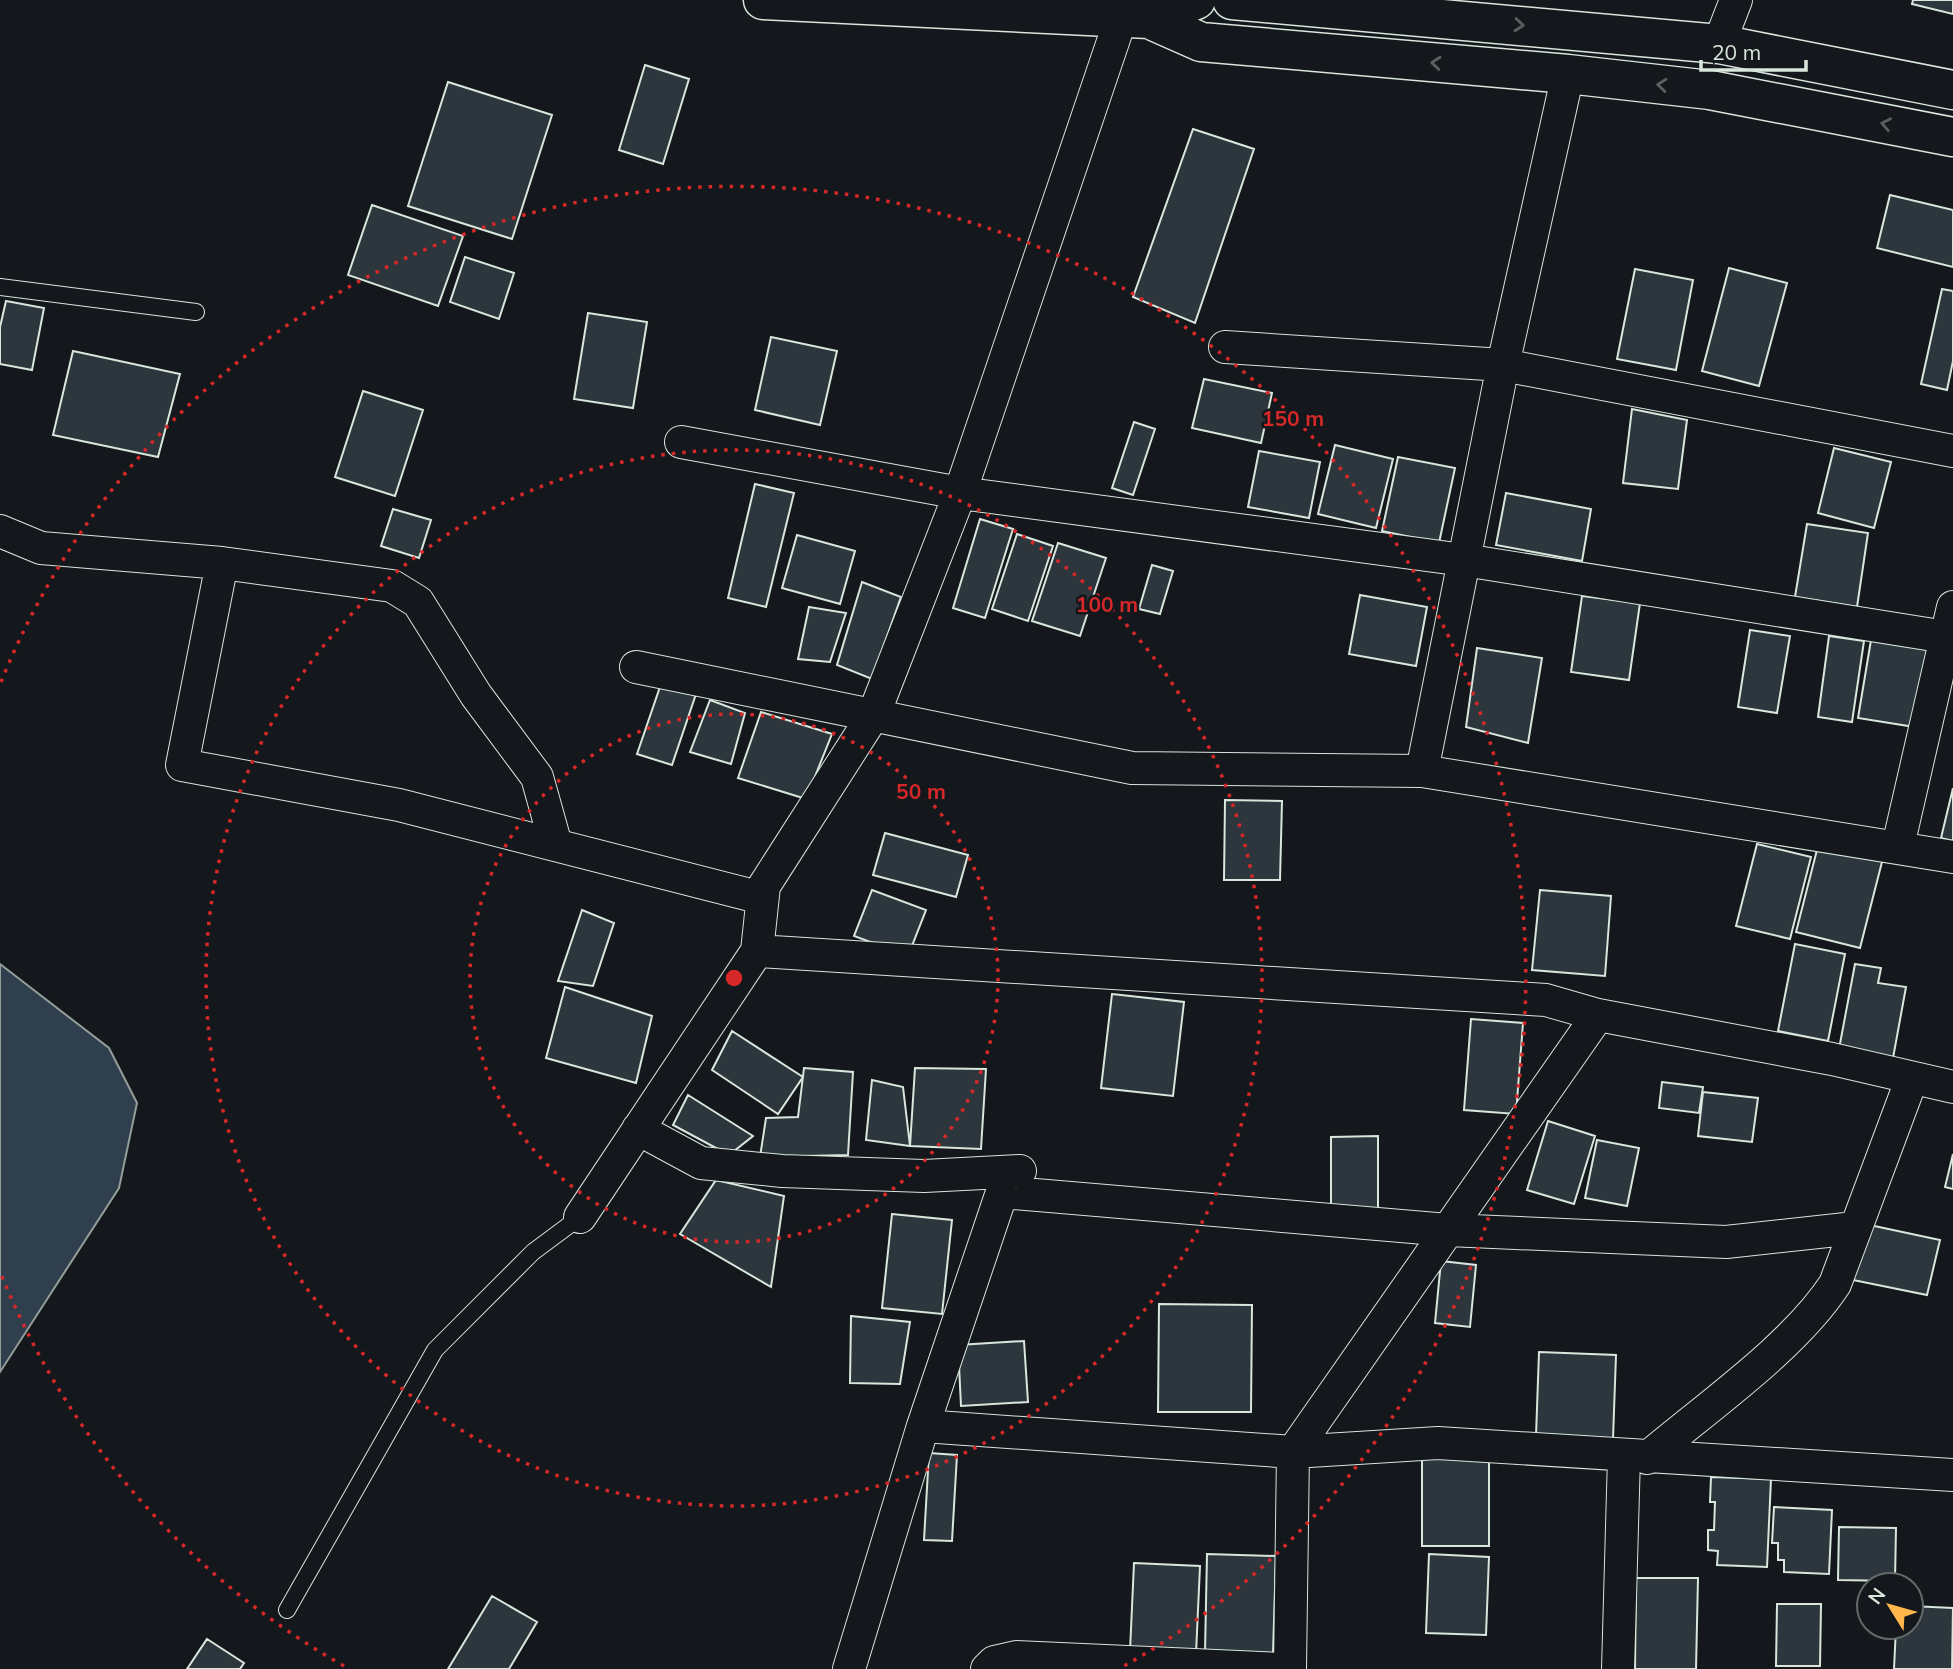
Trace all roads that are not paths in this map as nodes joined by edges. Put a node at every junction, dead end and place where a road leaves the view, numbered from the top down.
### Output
1 (763, 0) edge
2 (1196, 0) edge
3 (1231, 0) edge
4 (1736, 0) edge
5 (809, 2) edge
6 (1027, 7) edge
7 (1417, 8) edge
8 (1135, 19) junction
9 (1719, 44) junction
10 (1568, 74) junction
11 (1953, 90) edge
12 (1953, 137) edge
13 (0, 287) edge
14 (196, 312) dead end
15 (1224, 347) dead end
16 (1503, 365) junction
17 (681, 442) dead end
18 (1953, 451) edge
19 (960, 494) junction
20 (0, 531) edge
21 (1464, 559) junction
22 (222, 564) junction
23 (1950, 622) edge
24 (636, 667) dead end
25 (874, 715) junction
26 (1422, 771) junction
27 (556, 845) junction
28 (1898, 846) junction
29 (1953, 857) edge
30 (762, 898) junction
31 (757, 951) junction
32 (1598, 1015) junction
33 (1912, 1078) junction
34 (1953, 1087) edge
35 (638, 1129) junction
36 (1002, 1192) junction
37 (580, 1217) joint
38 (1855, 1228) junction
39 (1448, 1230) junction
40 (923, 1426) junction
41 (1293, 1452) junction
42 (1636, 1457) junction
43 (1953, 1475) edge
44 (287, 1610) dead end
45 (849, 1669) edge
46 (987, 1669) edge
47 (1280, 1669) edge
48 (1290, 1669) edge
49 (1618, 1669) edge

1 - 5 highway
2 - 8 highway
3 - 7 highway
4 - 9 street
5 - 6 highway
6 - 8 highway
7 -> 9 highway
10 -> 8 highway
8 - 19 street
9 - 11 highway
12 -> 10 highway
10 - 16 street
13 - 14 lane
15 - 16 street
16 - 18 street
16 - 21 street
17 - 19 street
19 - 21 street
19 - 25 street
20 - 22 street
21 - 23 street
21 - 26 street
22 - 27 street
22 - 27 street
23 - 28 street
24 - 25 street
25 - 26 street
25 - 30 street
26 - 28 street
27 - 30 street
28 - 29 street
30 - 31 street
31 - 32 street
31 - 35 street
32 - 33 street
32 - 39 street
33 - 34 street
33 - 38 street
35 - 36 street
35 - 37 street
36 - 39 street
36 - 40 street
37 - 44 lane
38 - 39 street
38 - 42 street
39 - 41 street
40 - 41 street
40 - 45 street
41 - 42 street
41 - 48 street
42 - 43 street
42 - 49 street
46 - 47 street

